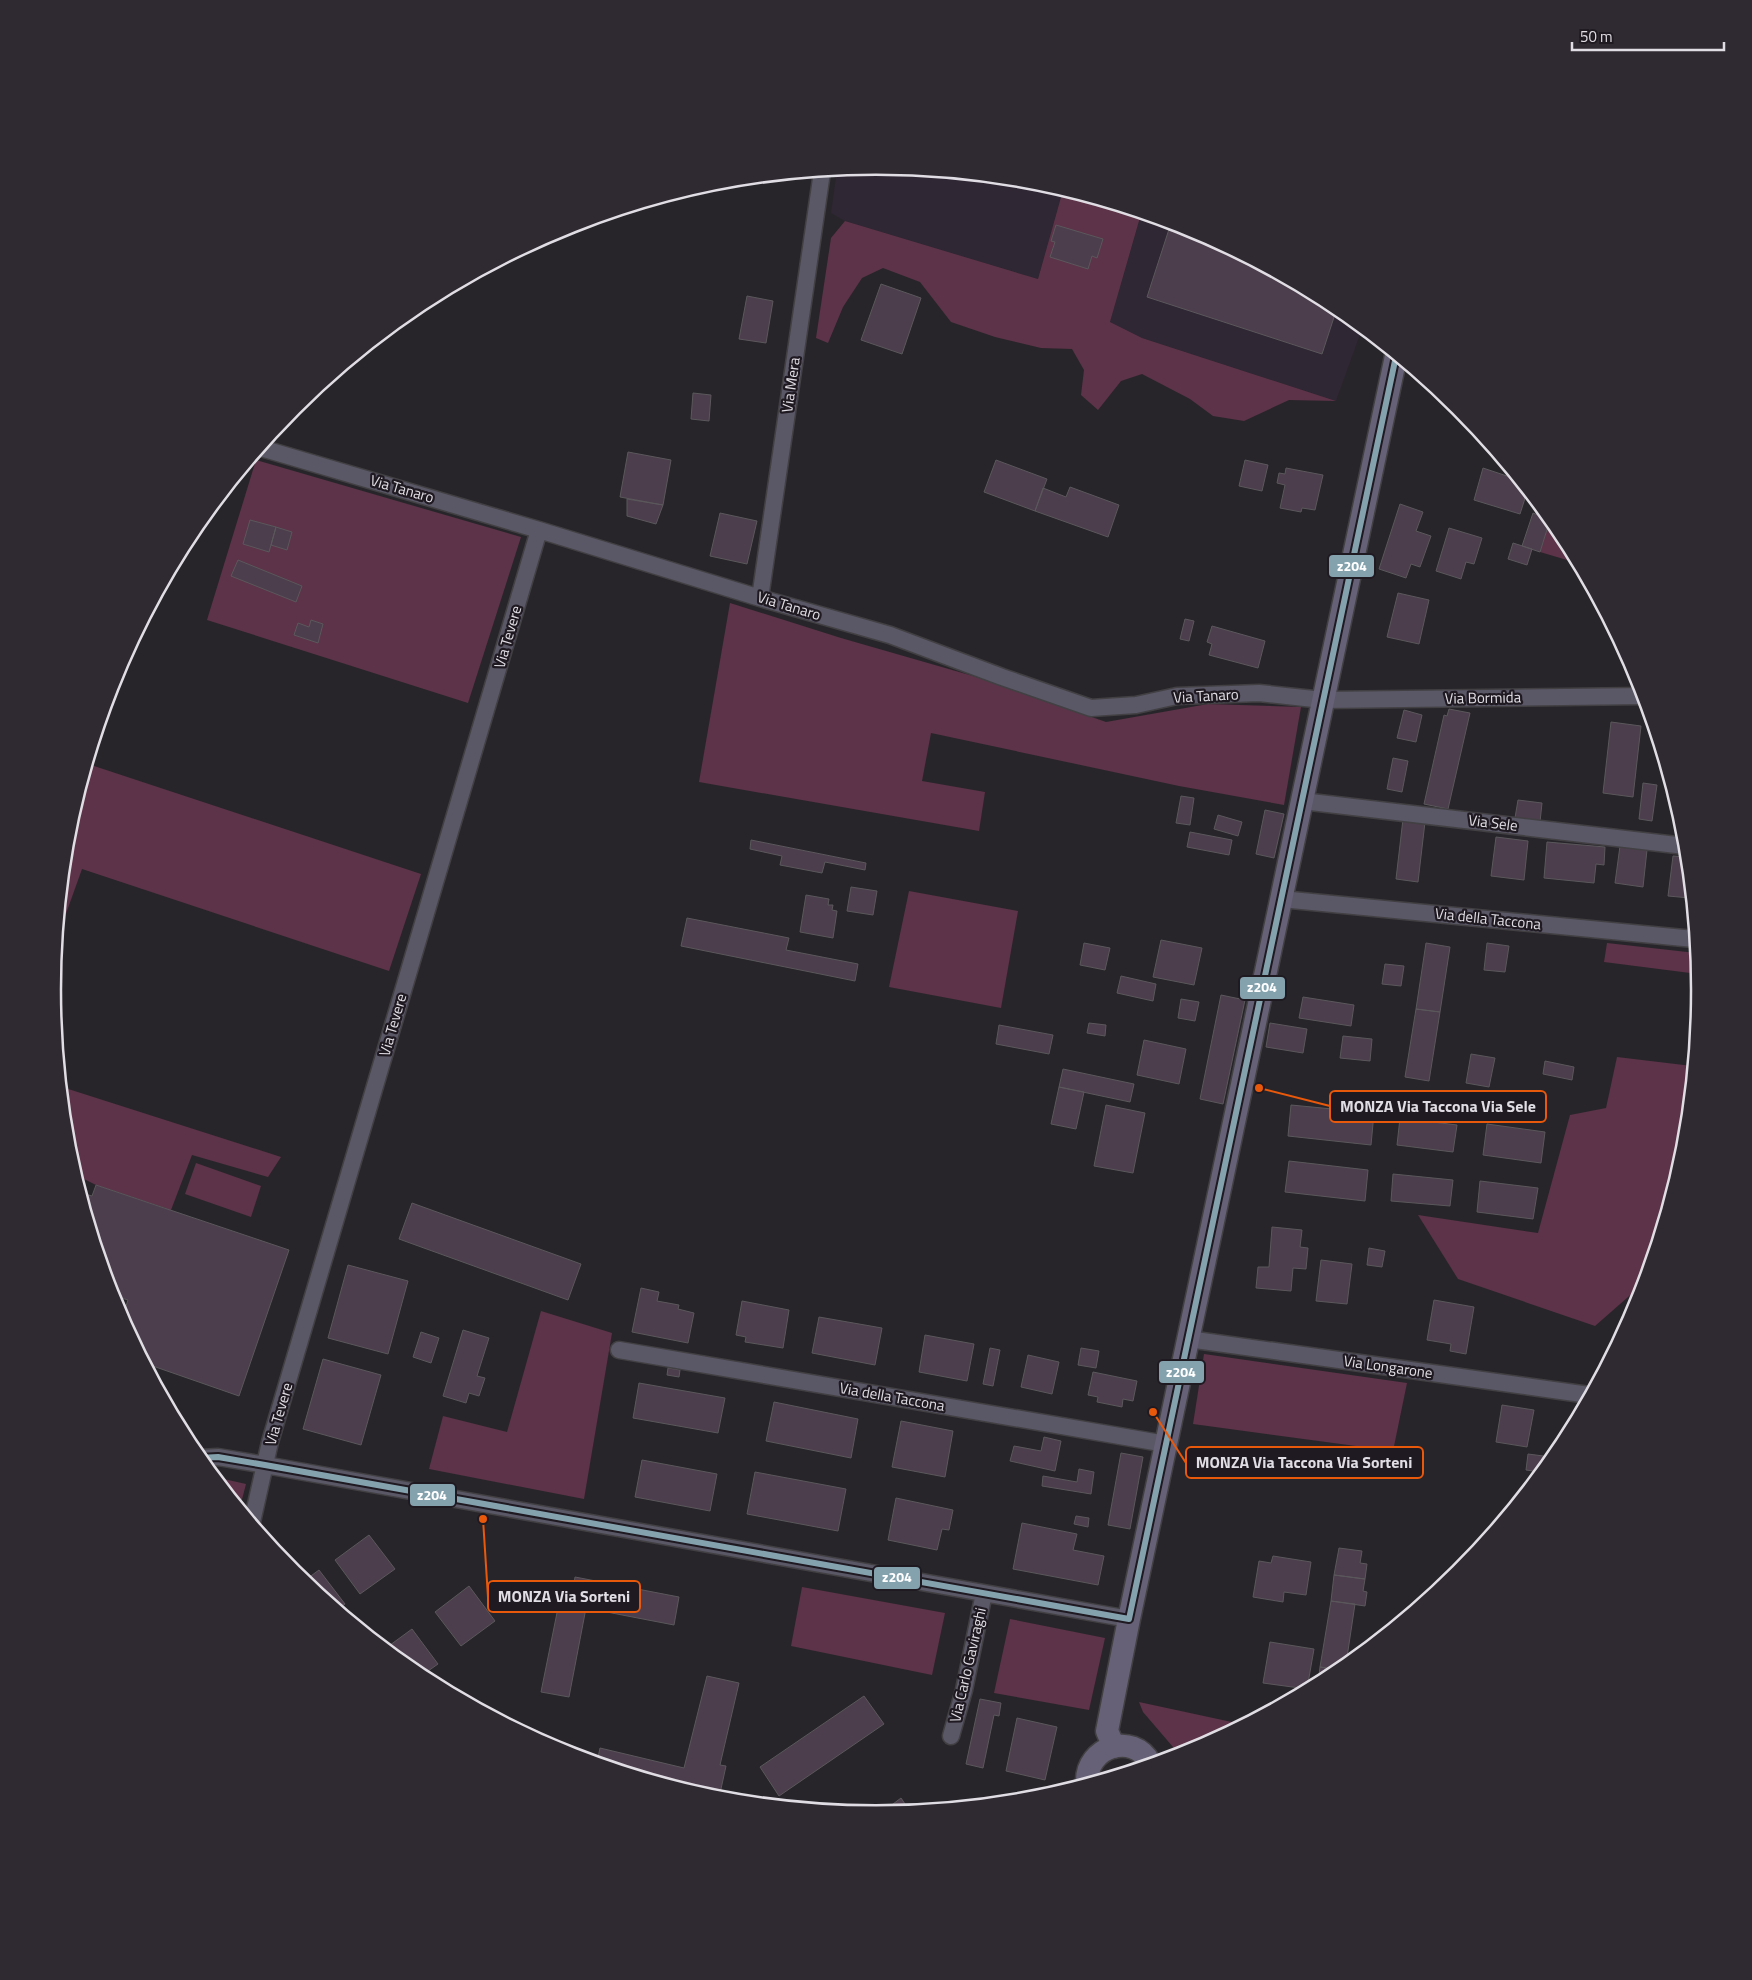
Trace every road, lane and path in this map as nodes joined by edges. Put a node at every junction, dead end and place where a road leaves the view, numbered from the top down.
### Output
1 (821, 177) edge
2 (1395, 362) edge
3 (266, 450) edge
4 (539, 530) junction
5 (760, 598) junction
6 (1636, 696) edge
7 (1323, 700) junction
8 (1302, 801) junction
9 (1677, 845) edge
10 (1281, 899) junction
11 (1689, 939) edge
12 (1188, 1339) junction
13 (619, 1350) dead end
14 (1583, 1394) edge
15 (1166, 1444) junction
16 (210, 1458) edge
17 (265, 1465) junction
18 (254, 1515) edge
19 (984, 1593) junction
20 (1128, 1619) junction
21 (952, 1736) dead end
22 (1114, 1747) junction
23 (1146, 1759) edge
24 (1088, 1777) edge

1 - 5 street, Via Mera
2 - 7 main road
3 - 4 street, Via Tanaro
4 - 5 street, Via Tanaro
4 - 17 street, Via Tevere
5 - 7 street, Via Tanaro
6 - 7 street, Via Bormida
7 - 8 main road
8 - 9 street, Via Sele
8 - 10 main road
10 - 11 street, Via della Taccona
10 - 12 main road
12 - 14 street, Via Longarone
12 - 15 main road
13 - 15 street, Via della Taccona
15 - 20 main road
16 - 17 street
17 - 18 street, Via Tevere
17 - 19 street
19 - 20 street
19 - 21 street, Via Carlo Gaviraghi
20 - 22 main road
22 - 23 main road
22 - 24 main road

